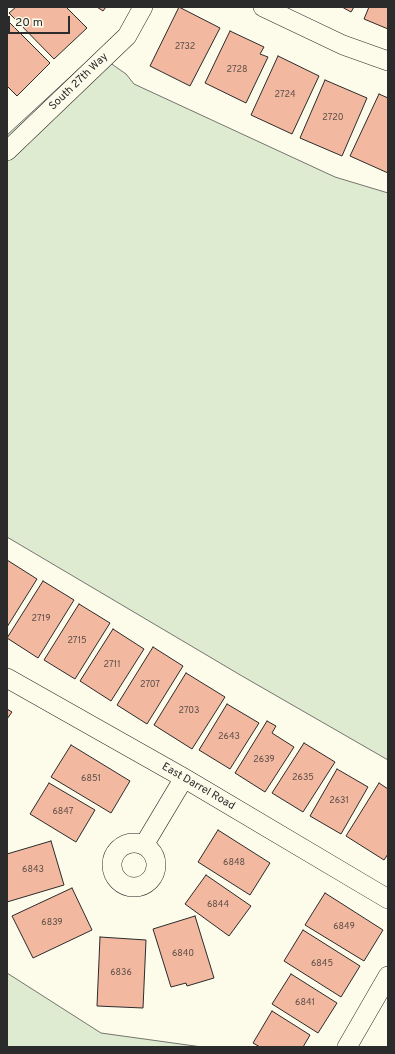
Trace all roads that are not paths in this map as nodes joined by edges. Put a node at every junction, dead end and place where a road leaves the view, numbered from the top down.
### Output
1 (143, 7) edge
2 (263, 7) edge
3 (388, 61) edge
4 (7, 151) edge
5 (7, 678) edge
6 (184, 778) junction
7 (144, 845) dead end
8 (388, 899) edge
9 (388, 976) edge
10 (347, 1047) edge

1 - 4 street, South 27th Way
2 - 3 street
5 - 6 street, East Darrel Road
6 - 7 street
6 - 8 street, East Darrel Road
9 - 10 street

